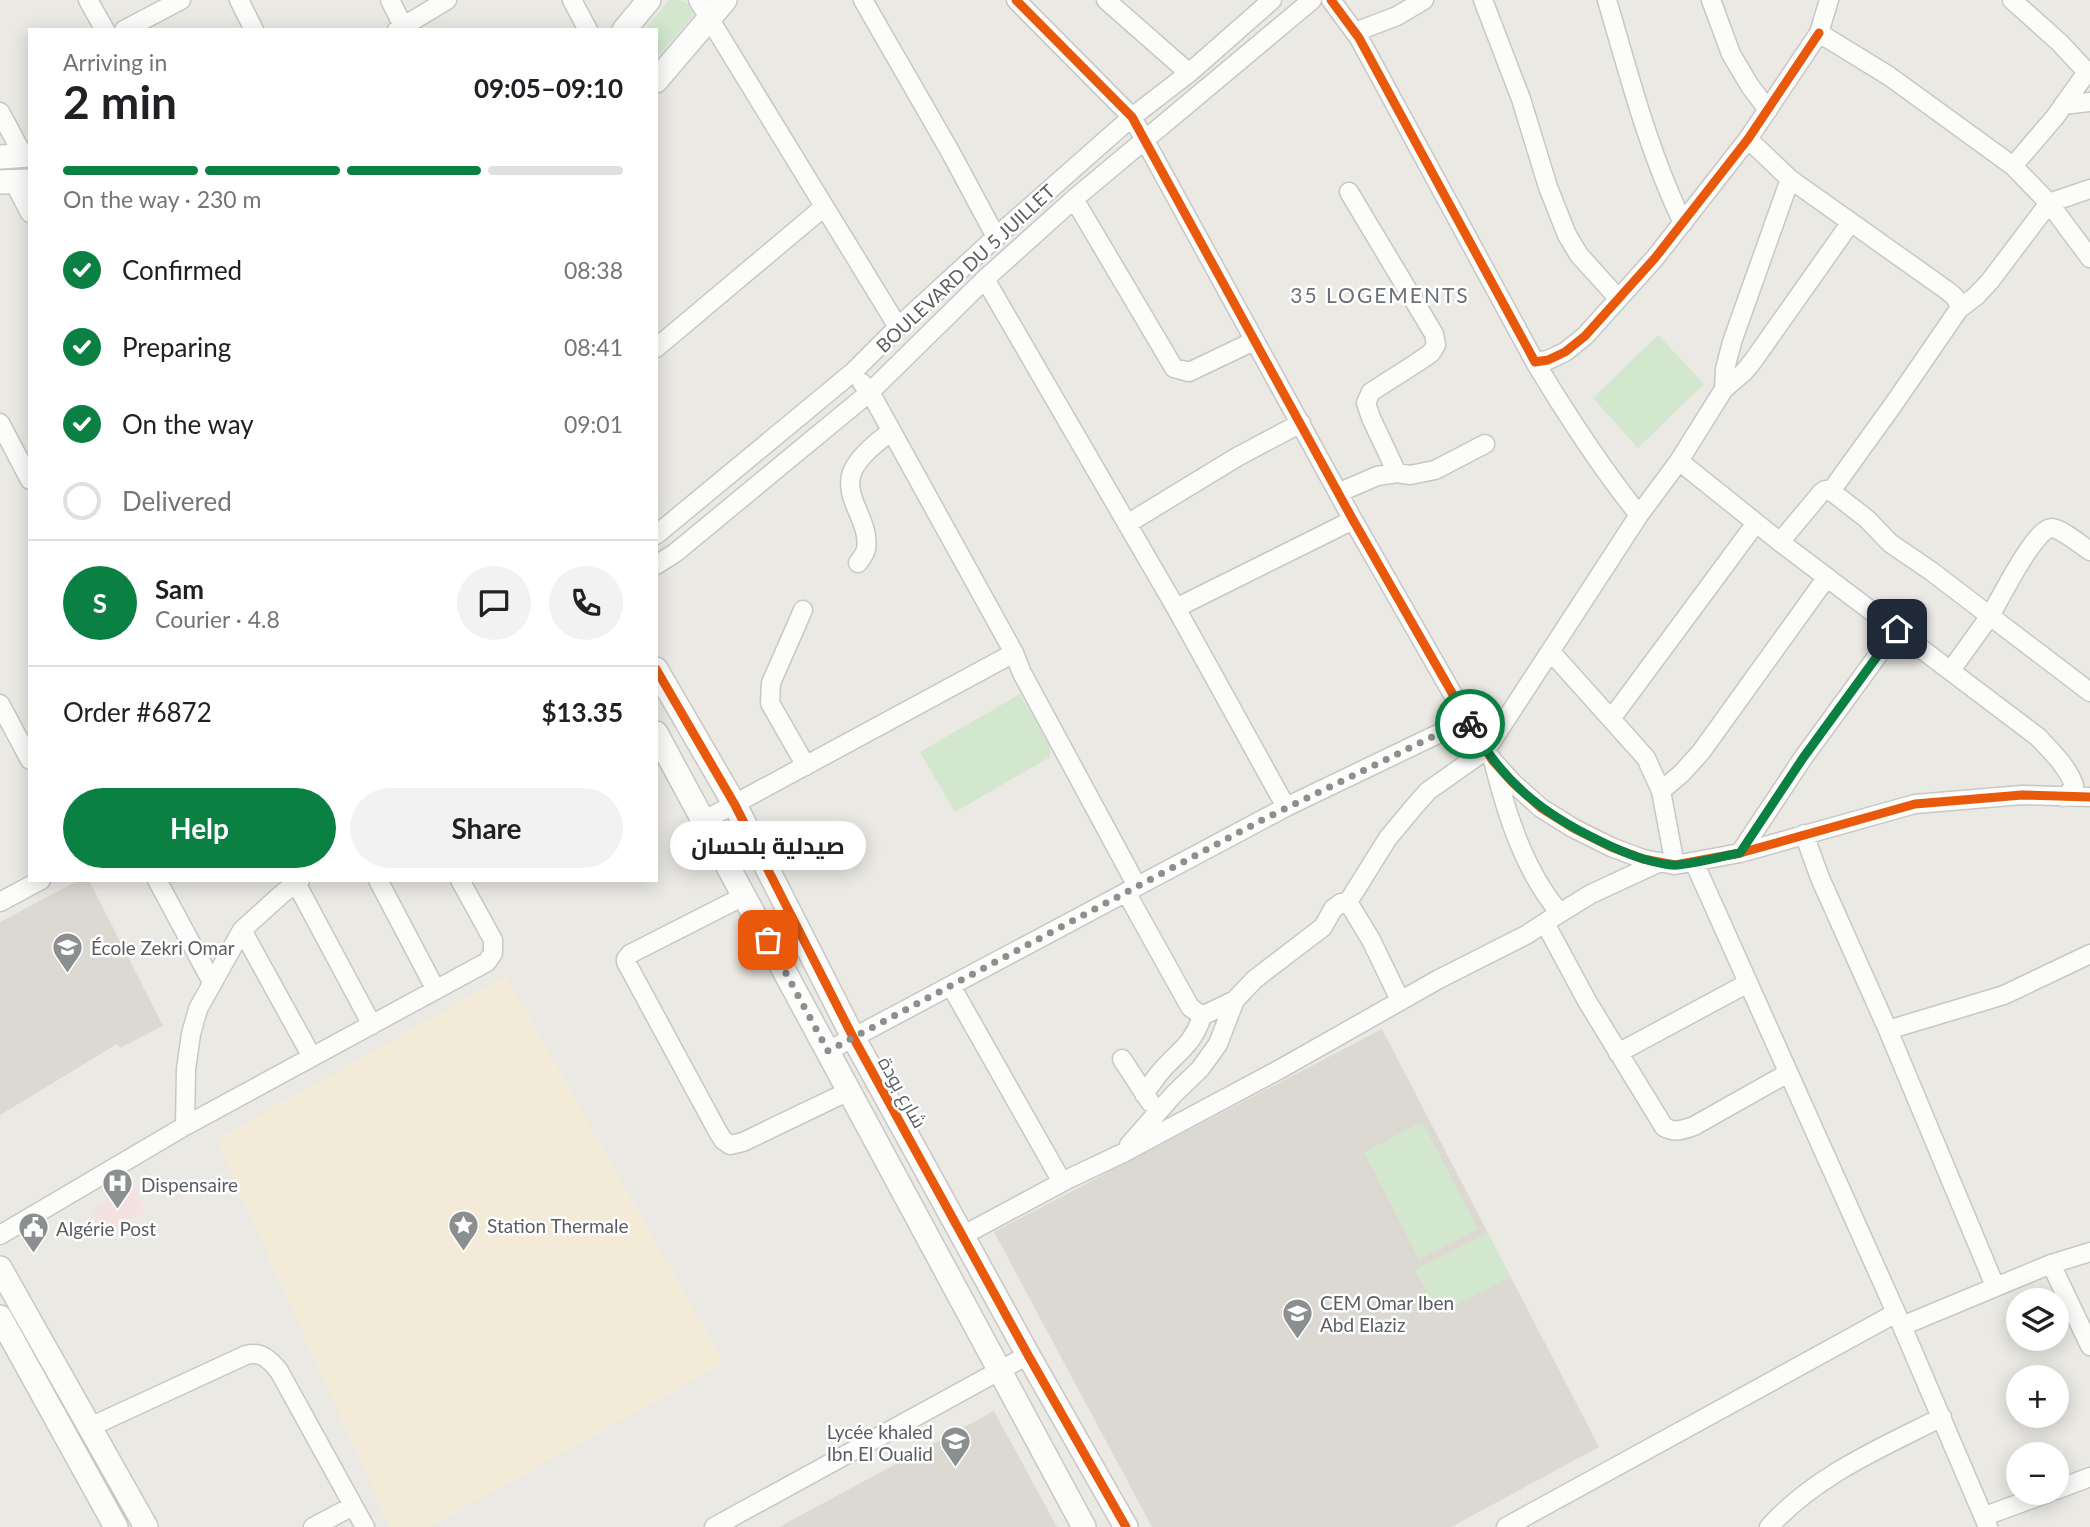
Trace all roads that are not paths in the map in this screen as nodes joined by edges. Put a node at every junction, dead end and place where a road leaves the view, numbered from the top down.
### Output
1 (88, 0) edge
2 (181, 0) edge
3 (239, 0) edge
4 (390, 0) edge
5 (447, 0) edge
6 (572, 0) edge
7 (649, 0) edge
8 (725, 0) edge
9 (863, 0) edge
10 (1016, 0) edge
11 (1272, 0) edge
12 (1312, 0) edge
13 (1331, 0) edge
14 (1424, 0) edge
15 (1483, 0) edge
16 (1607, 0) edge
17 (1711, 0) edge
18 (1829, 0) edge
19 (2012, 0) edge
20 (1111, 2) edge
21 (704, 9) edge
22 (104, 28) edge
23 (128, 28) edge
24 (253, 28) edge
25 (402, 28) edge
26 (404, 28) edge
27 (587, 28) edge
28 (626, 28) edge
29 (1355, 32) junction
30 (1819, 33) junction
31 (2088, 70) edge
32 (1189, 73) junction
33 (658, 79) edge
34 (2090, 102) edge
35 (2063, 105) junction
36 (1768, 110) junction
37 (0, 112) edge
38 (1132, 117) junction
39 (1748, 139) junction
40 (1144, 140) junction
41 (17, 156) edge
42 (2013, 166) junction
43 (1790, 179) junction
44 (15, 182) edge
45 (2090, 189) edge
46 (1349, 192) dead end
47 (1074, 199) junction
48 (2049, 203) junction
49 (824, 207) junction
50 (28, 209) edge
51 (1851, 222) junction
52 (1683, 223) junction
53 (996, 237) junction
54 (2090, 258) edge
55 (985, 279) junction
56 (1618, 298) junction
57 (1959, 309) junction
58 (898, 327) junction
59 (1254, 341) junction
60 (658, 346) edge
61 (1535, 362) junction
62 (853, 372) junction
63 (1724, 389) junction
64 (870, 392) junction
65 (0, 423) edge
66 (1301, 423) junction
67 (891, 431) junction
68 (1485, 444) dead end
69 (1679, 461) junction
70 (1397, 473) junction
71 (28, 476) edge
72 (1831, 491) junction
73 (1339, 493) junction
74 (1639, 515) junction
75 (1353, 520) junction
76 (1756, 523) junction
77 (1127, 524) junction
78 (658, 533) edge
79 (1780, 542) junction
80 (2090, 551) edge
81 (858, 563) dead end
82 (658, 564) edge
83 (1827, 577) junction
84 (1176, 608) junction
85 (803, 610) dead end
86 (1990, 616) junction
87 (1897, 629) junction
88 (1551, 652) junction
89 (1014, 653) junction
90 (1951, 670) junction
91 (658, 672) edge
92 (2090, 692) edge
93 (0, 704) edge
94 (1611, 719) junction
95 (1467, 720) junction
96 (658, 737) edge
97 (1490, 755) junction
98 (28, 756) edge
99 (806, 766) junction
100 (1661, 791) junction
101 (2063, 797) junction
102 (2090, 797) edge
103 (735, 804) junction
104 (1286, 807) junction
105 (703, 821) junction
106 (1804, 834) junction
107 (1740, 853) junction
108 (1694, 862) junction
109 (1667, 864) junction
110 (37, 882) edge
111 (158, 882) edge
112 (298, 882) edge
113 (380, 882) edge
114 (461, 882) edge
115 (1132, 889) junction
116 (744, 896) junction
117 (0, 902) edge
118 (1348, 902) junction
119 (1560, 913) junction
120 (1545, 923) junction
121 (242, 930) junction
122 (2090, 954) edge
123 (212, 982) junction
124 (1748, 984) junction
125 (951, 986) junction
126 (436, 990) junction
127 (1235, 1000) junction
128 (1400, 1000) junction
129 (1202, 1016) junction
130 (372, 1025) junction
131 (1888, 1030) junction
132 (853, 1037) junction
133 (828, 1051) junction
134 (1618, 1053) junction
135 (312, 1057) junction
136 (1122, 1059) dead end
137 (1788, 1073) junction
138 (849, 1090) junction
139 (1144, 1094) junction
140 (1157, 1114) junction
141 (185, 1126) junction
142 (1123, 1153) junction
143 (1062, 1182) junction
144 (0, 1235) edge
145 (962, 1236) junction
146 (2090, 1252) edge
147 (2051, 1264) junction
148 (0, 1268) edge
149 (1995, 1286) junction
150 (1899, 1320) junction
151 (1, 1322) edge
152 (2090, 1346) edge
153 (1028, 1356) junction
154 (1000, 1370) junction
155 (1942, 1416) junction
156 (90, 1427) junction
157 (2090, 1477) edge
158 (2069, 1485) edge
159 (2023, 1505) edge
160 (353, 1506) junction
161 (1987, 1522) edge
162 (116, 1527) edge
163 (146, 1527) edge
164 (313, 1527) edge
165 (365, 1527) edge
166 (714, 1527) edge
167 (1084, 1527) edge
168 (1126, 1527) edge
169 (1506, 1527) edge
170 (1769, 1527) edge

1 - 22 street
2 - 23 street
3 - 24 street
4 - 25 street
5 - 26 street
6 - 27 street
7 - 28 street
8 - 21 street
9 - 53 street
10 - 38 street
11 - 32 street, BOULEVARD DU 5 JUILLET
12 - 40 street
13 - 29 street
14 - 29 street
15 - 56 street
16 - 52 street
17 - 36 street
18 - 30 street
19 - 31 street
20 - 32 street
21 - 33 street
21 - 49 street
29 - 61 street
30 - 36 street
30 - 42 street
31 - 35 street
32 - 38 street, BOULEVARD DU 5 JUILLET
34 - 35 street
35 - 42 street
36 - 39 street
37 - 41 street
38 - 40 street
38 - 53 street, BOULEVARD DU 5 JUILLET
39 - 43 street
39 - 52 street
40 - 47 street
40 - 59 street
42 - 48 street
43 - 51 street
43 - 63 street
44 - 50 street
45 - 48 street
46 - 70 street
47 - 55 street
47 - 59 street
48 - 54 street
48 - 57 street
49 - 58 street
49 - 60 street
51 - 57 street
51 - 63 street
52 - 56 street
53 - 58 street, BOULEVARD DU 5 JUILLET
55 - 64 street
55 - 77 street
56 - 61 street
57 - 72 street
58 - 62 street, BOULEVARD DU 5 JUILLET
59 - 66 street
61 - 74 street
62 - 64 street
62 - 78 street, BOULEVARD DU 5 JUILLET
63 - 69 street
64 - 67 street
64 - 82 street
65 - 71 street
66 - 73 street
66 - 77 street
67 - 81 street
67 - 89 street
68 - 70 street
69 - 74 street
69 - 76 street
70 - 73 street
72 - 79 street
72 - 86 street
73 - 75 street
74 - 88 street
75 - 84 street
75 - 95 street
76 - 79 street
76 - 94 street
77 - 84 street
79 - 83 street
80 - 86 street
83 - 87 street
83 - 100 street
84 - 104 street
85 - 99 street
86 - 90 street
86 - 92 street
87 - 90 street
87 - 107 street
88 - 94 street
88 - 97 street
89 - 99 street
89 - 115 street
90 - 101 street
91 - 103 street, شارع بودة
93 - 98 street
94 - 100 street
95 - 97 street
95 - 104 street
96 - 105 street
97 - 109 street
97 - 118 street
97 - 119 street
99 - 103 street
100 - 109 street
101 - 102 street
101 - 106 street
103 - 105 street
103 - 132 street, شارع بودة
104 - 115 street
105 - 116 street
106 - 107 street
106 - 131 street
107 - 108 street
108 - 109 street
108 - 124 street
109 - 119 street
110 - 117 street
111 - 123 street
112 - 121 street
112 - 130 street
113 - 126 street
114 - 126 street
115 - 125 street
115 - 129 street
116 - 133 street
116 - 138 street
118 - 127 street
118 - 128 street
119 - 120 street
120 - 128 street
120 - 134 street
121 - 123 street
121 - 135 street
122 - 131 street
123 - 141 street
124 - 134 street
124 - 137 street
125 - 132 street
125 - 143 street
126 - 130 street
127 - 129 street
127 - 140 street
128 - 142 street
129 - 139 street
130 - 135 street
131 - 149 street
132 - 133 street
132 - 145 street, شارع بودة
133 - 138 street
134 - 137 street
135 - 141 street
136 - 139 street
137 - 150 street
138 - 154 street
139 - 140 street
140 - 142 street
141 - 144 street
142 - 143 street
143 - 145 street
145 - 153 street, شارع بودة
146 - 147 street
147 - 149 street
147 - 152 street
148 - 156 street
149 - 150 street
150 - 155 street
150 - 169 street
151 - 162 street
153 - 154 street
153 - 168 street, شارع بودة
154 - 166 street
154 - 167 street
155 - 161 street
155 - 170 street
156 - 160 street
156 - 163 street
157 - 158 street
159 - 161 street
160 - 164 street
160 - 165 street

